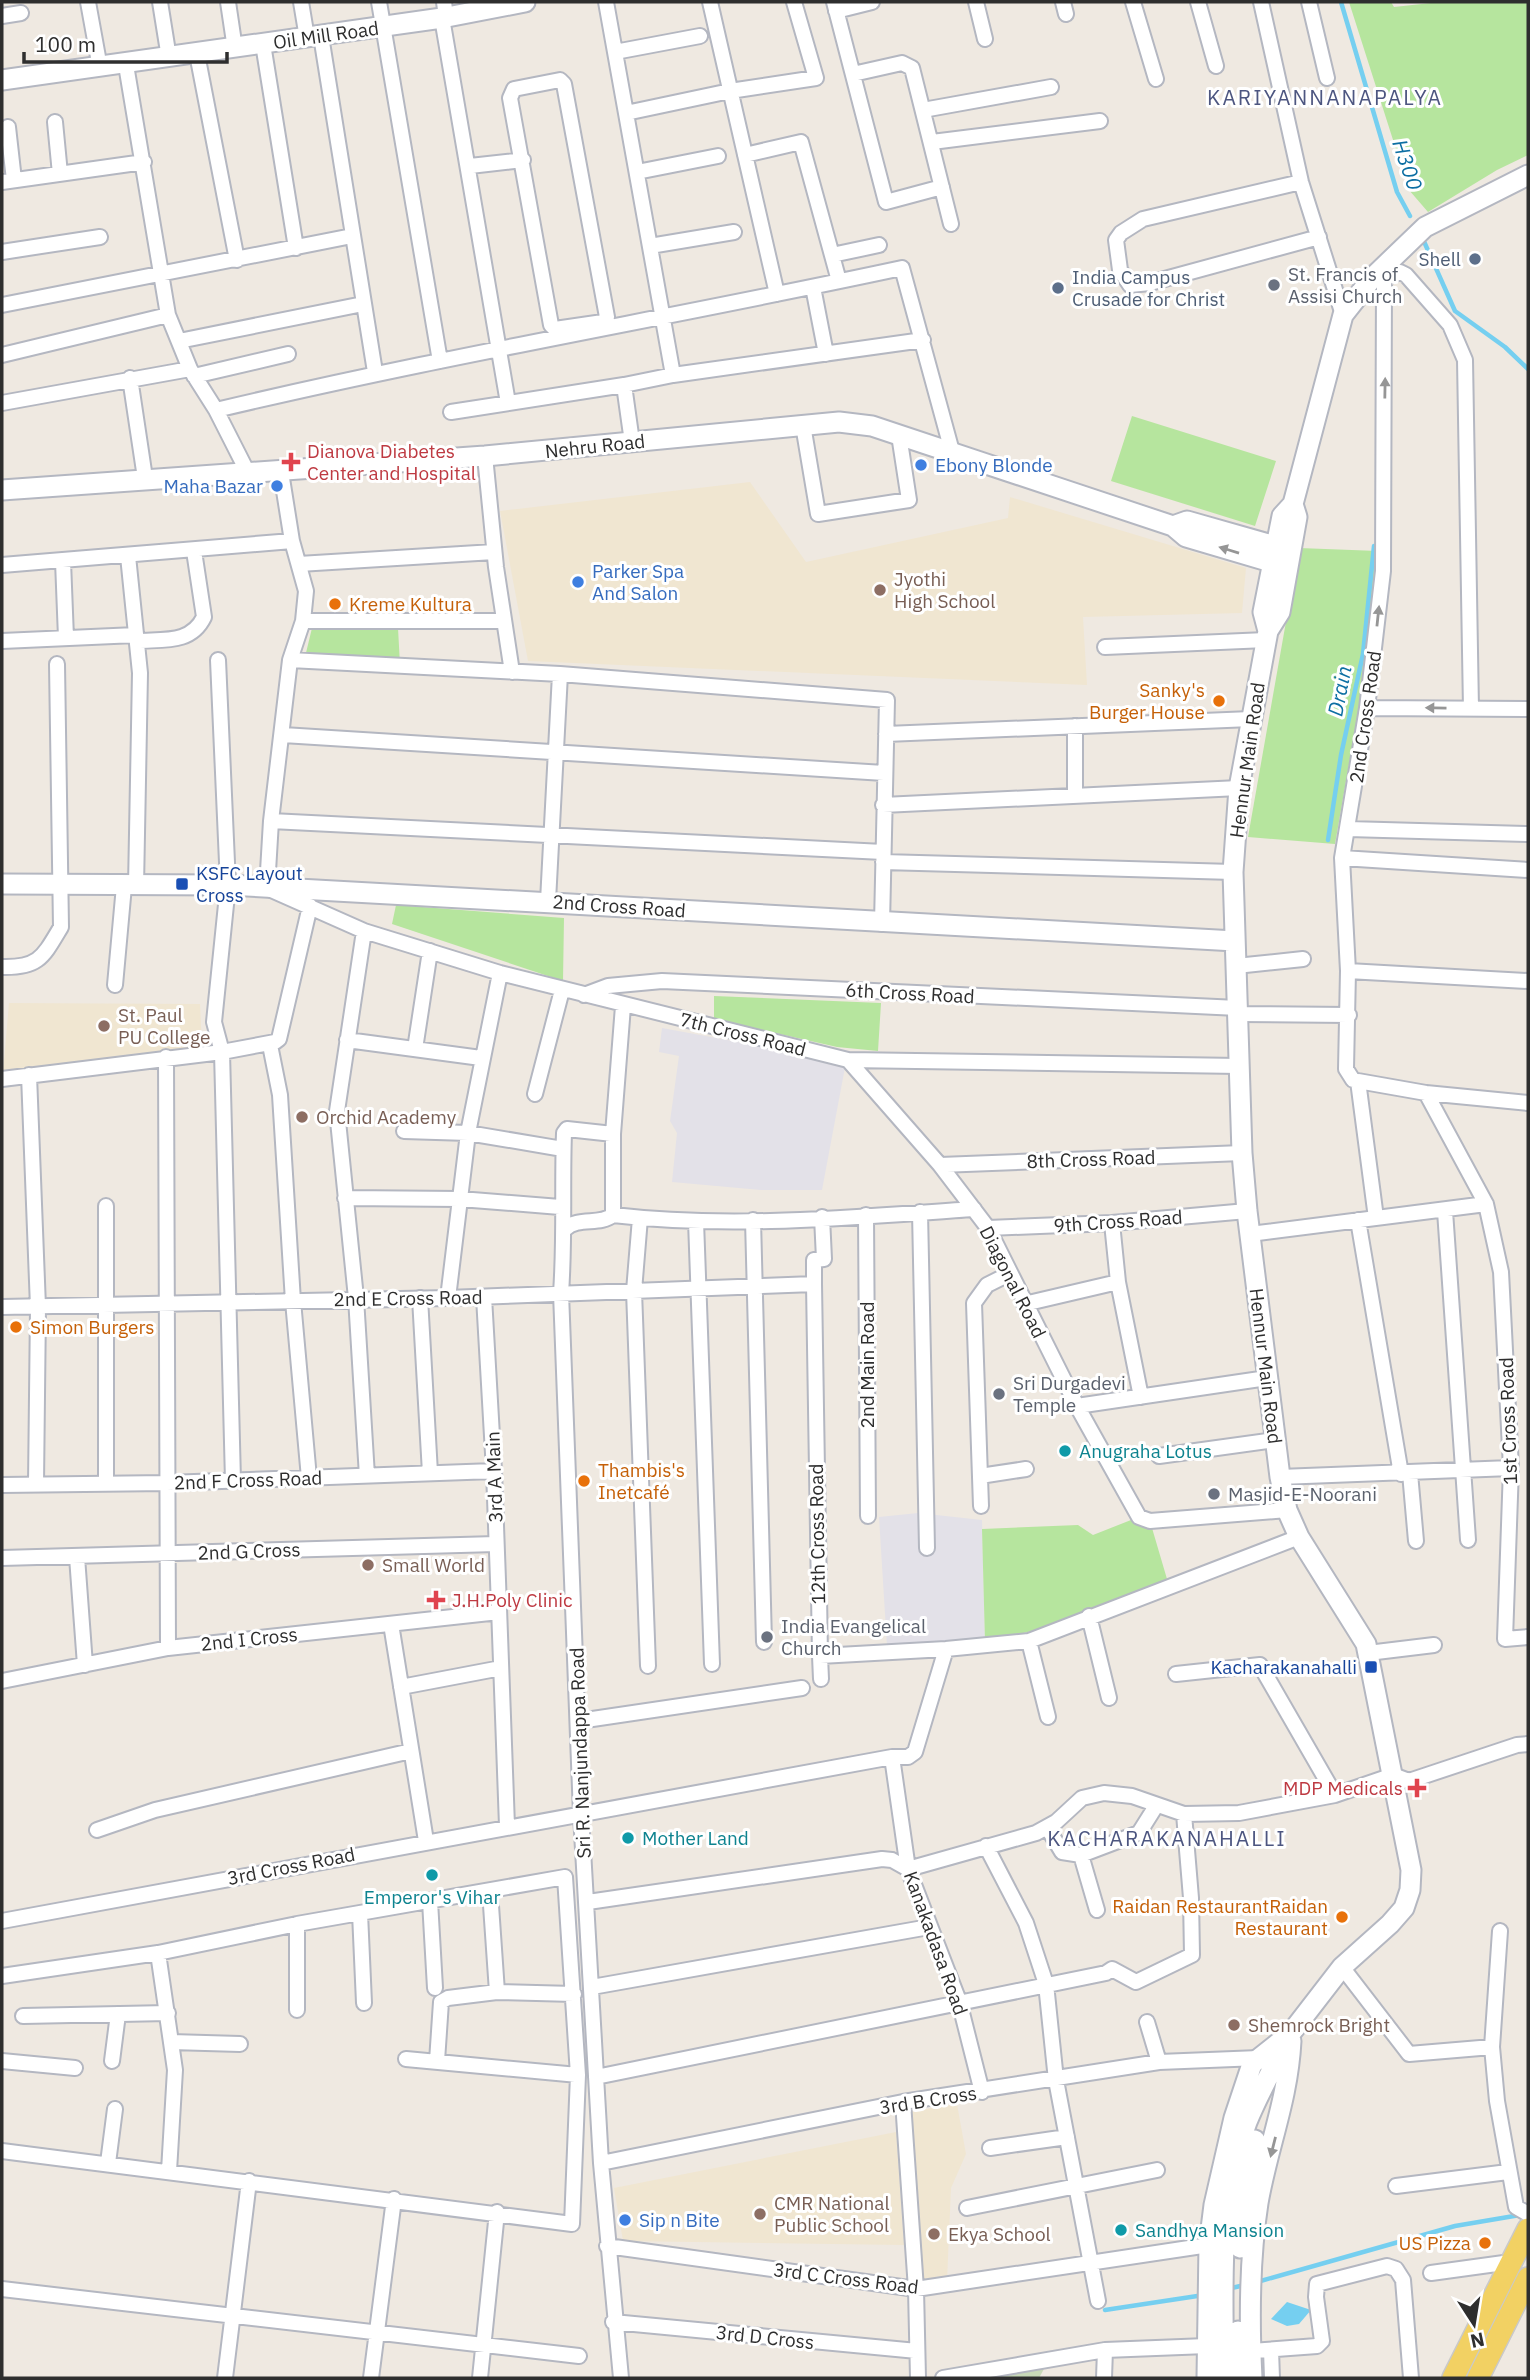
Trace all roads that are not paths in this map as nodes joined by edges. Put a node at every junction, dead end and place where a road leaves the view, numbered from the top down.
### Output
1 (88, 2) edge
2 (160, 2) edge
3 (228, 2) edge
4 (302, 2) edge
5 (379, 2) edge
6 (525, 2) edge
7 (606, 2) edge
8 (710, 2) edge
9 (794, 2) edge
10 (872, 2) edge
11 (976, 2) edge
12 (1133, 2) edge
13 (1198, 2) edge
14 (1261, 2) edge
15 (1310, 2) edge
16 (497, 4) edge
17 (835, 6) edge
18 (444, 12) edge
19 (21, 13) dead end
20 (2, 16) edge
21 (383, 27) junction
22 (700, 36) dead end
23 (314, 37) junction
24 (985, 39) dead end
25 (263, 44) junction
26 (235, 49) junction
27 (615, 52) junction
28 (197, 54) junction
29 (169, 58) junction
30 (126, 65) junction
31 (1216, 66) dead end
32 (100, 68) junction
33 (852, 74) junction
34 (1327, 78) dead end
35 (1156, 79) dead end
36 (2, 80) edge
37 (1051, 88) dead end
38 (730, 91) junction
39 (923, 110) junction
40 (626, 113) junction
41 (1100, 121) dead end
42 (55, 122) dead end
43 (8, 127) dead end
44 (932, 142) junction
45 (745, 155) junction
46 (718, 156) dead end
47 (523, 160) junction
48 (144, 162) junction
49 (470, 166) junction
50 (637, 172) junction
51 (60, 174) junction
52 (1528, 175) edge
53 (8, 181) edge
54 (1301, 182) junction
55 (942, 187) junction
56 (951, 224) dead end
57 (734, 232) dead end
58 (352, 236) junction
59 (100, 237) dead end
60 (1319, 237) junction
61 (879, 245) dead end
62 (650, 246) junction
63 (296, 248) junction
64 (2, 252) edge
65 (832, 255) junction
66 (237, 260) junction
67 (163, 274) junction
68 (1382, 275) junction
69 (839, 281) junction
70 (813, 287) junction
71 (777, 294) junction
72 (363, 304) junction
73 (2, 305) edge
74 (168, 315) junction
75 (1343, 315) junction
76 (663, 318) junction
77 (923, 340) junction
78 (179, 341) junction
79 (499, 350) junction
80 (288, 354) dead end
81 (825, 354) junction
82 (2, 355) edge
83 (440, 361) junction
84 (192, 372) junction
85 (375, 372) junction
86 (673, 375) junction
87 (130, 378) junction
88 (624, 385) junction
89 (2, 403) edge
90 (508, 403) junction
91 (216, 410) junction
92 (451, 412) dead end
93 (803, 425) junction
94 (899, 435) junction
95 (632, 442) junction
96 (953, 455) junction
97 (485, 456) junction
98 (281, 472) junction
99 (249, 475) junction
100 (145, 478) junction
101 (2, 490) edge
102 (292, 541) junction
103 (194, 551) junction
104 (494, 552) junction
105 (128, 556) junction
106 (1282, 556) junction
107 (63, 561) junction
108 (299, 564) junction
109 (2, 565) edge
110 (303, 621) junction
111 (504, 621) junction
112 (1267, 635) junction
113 (66, 638) junction
114 (137, 638) junction
115 (2, 641) edge
116 (1105, 647) dead end
117 (218, 660) dead end
118 (290, 660) junction
119 (57, 664) dead end
120 (512, 672) junction
121 (560, 674) junction
122 (1367, 708) junction
123 (1471, 709) junction
124 (1528, 709) edge
125 (1251, 719) junction
126 (1075, 726) junction
127 (886, 734) junction
128 (283, 735) junction
129 (556, 751) junction
130 (884, 773) junction
131 (1239, 788) junction
132 (1075, 795) junction
133 (883, 805) junction
134 (271, 821) junction
135 (1349, 829) junction
136 (551, 834) junction
137 (1528, 834) edge
138 (883, 857) junction
139 (1342, 859) junction
140 (1528, 870) edge
141 (1233, 872) junction
142 (2, 884) edge
143 (62, 885) junction
144 (228, 885) junction
145 (130, 886) junction
146 (267, 887) junction
147 (548, 901) junction
148 (310, 906) junction
149 (882, 924) junction
150 (364, 931) junction
151 (1235, 941) junction
152 (430, 951) junction
153 (1303, 959) dead end
154 (1236, 966) junction
155 (2, 967) edge
156 (1348, 971) junction
157 (500, 973) junction
158 (1528, 981) edge
159 (115, 985) dead end
160 (562, 990) junction
161 (584, 995) junction
162 (624, 1006) junction
163 (1238, 1011) junction
164 (1349, 1015) junction
165 (347, 1040) junction
166 (270, 1045) junction
167 (415, 1049) junction
168 (222, 1052) junction
169 (166, 1057) junction
170 (481, 1058) junction
171 (848, 1060) junction
172 (1239, 1066) junction
173 (29, 1075) junction
174 (2, 1079) edge
175 (1358, 1081) junction
176 (1426, 1093) junction
177 (535, 1094) dead end
178 (1528, 1103) edge
179 (404, 1131) dead end
180 (468, 1133) junction
181 (613, 1134) junction
182 (563, 1149) junction
183 (1242, 1153) junction
184 (940, 1166) junction
185 (345, 1198) junction
186 (460, 1199) junction
187 (1486, 1204) junction
188 (106, 1206) dead end
189 (560, 1207) junction
190 (974, 1209) junction
191 (1247, 1211) junction
192 (1445, 1211) junction
193 (920, 1212) junction
194 (613, 1215) junction
195 (866, 1215) junction
196 (822, 1217) junction
197 (640, 1218) junction
198 (1376, 1218) junction
199 (753, 1220) junction
200 (1358, 1220) junction
201 (696, 1221) junction
202 (1112, 1223) junction
203 (988, 1228) junction
204 (565, 1230) junction
205 (1250, 1234) junction
206 (1009, 1273) junction
207 (1118, 1282) junction
208 (814, 1284) junction
209 (754, 1287) junction
210 (696, 1289) junction
211 (634, 1291) junction
212 (561, 1293) junction
213 (484, 1297) junction
214 (356, 1298) junction
215 (420, 1298) junction
216 (448, 1298) junction
217 (293, 1300) junction
218 (231, 1303) junction
219 (107, 1304) junction
220 (1024, 1304) junction
221 (168, 1305) junction
222 (2, 1307) edge
223 (38, 1307) junction
224 (1267, 1378) junction
225 (1141, 1397) junction
226 (1077, 1406) junction
227 (1275, 1440) junction
228 (1159, 1456) dead end
229 (1511, 1468) junction
230 (1026, 1469) dead end
231 (1462, 1469) junction
232 (494, 1471) junction
233 (1405, 1473) junction
234 (430, 1474) junction
235 (367, 1476) junction
236 (980, 1476) junction
237 (309, 1478) junction
238 (1280, 1478) junction
239 (233, 1480) junction
240 (106, 1483) junction
241 (167, 1483) junction
242 (36, 1484) junction
243 (2, 1485) edge
244 (981, 1506) dead end
245 (1287, 1510) junction
246 (868, 1516) dead end
247 (1299, 1537) junction
248 (1468, 1540) dead end
249 (1416, 1541) dead end
250 (496, 1544) junction
251 (927, 1548) dead end
252 (166, 1554) junction
253 (77, 1557) junction
254 (2, 1558) edge
255 (499, 1612) junction
256 (1089, 1616) junction
257 (391, 1624) junction
258 (1528, 1637) edge
259 (1030, 1641) junction
260 (764, 1642) dead end
261 (1434, 1645) dead end
262 (168, 1648) junction
263 (946, 1649) junction
264 (1368, 1653) junction
265 (820, 1656) junction
266 (712, 1664) dead end
267 (85, 1665) junction
268 (648, 1666) dead end
269 (501, 1668) junction
270 (1176, 1674) dead end
271 (821, 1679) dead end
272 (2, 1681) edge
273 (401, 1687) junction
274 (802, 1688) dead end
275 (1109, 1698) dead end
276 (1048, 1717) dead end
277 (579, 1721) junction
278 (1528, 1744) edge
279 (411, 1751) junction
280 (892, 1757) junction
281 (1393, 1775) junction
282 (1335, 1795) junction
283 (1156, 1806) junction
284 (1184, 1814) junction
285 (581, 1815) junction
286 (507, 1826) junction
287 (1047, 1827) junction
288 (97, 1830) dead end
289 (426, 1841) junction
290 (986, 1846) junction
291 (1081, 1855) junction
292 (908, 1869) junction
293 (491, 1891) junction
294 (430, 1901) junction
295 (588, 1902) junction
296 (1097, 1910) dead end
297 (360, 1913) junction
298 (2, 1921) edge
299 (297, 1924) junction
300 (929, 1927) junction
301 (1500, 1931) dead end
302 (158, 1953) junction
303 (1342, 1966) junction
304 (2, 1976) edge
305 (1046, 1983) junction
306 (592, 1987) junction
307 (435, 1988) dead end
308 (497, 1992) junction
309 (573, 1994) junction
310 (959, 2001) junction
311 (364, 2003) dead end
312 (298, 2010) dead end
313 (168, 2013) junction
314 (118, 2014) junction
315 (23, 2016) dead end
316 (1147, 2022) dead end
317 (1291, 2033) junction
318 (171, 2042) junction
319 (240, 2044) dead end
320 (1492, 2047) junction
321 (406, 2059) dead end
322 (2, 2061) edge
323 (437, 2061) junction
324 (112, 2062) dead end
325 (1159, 2062) junction
326 (1264, 2066) junction
327 (75, 2068) dead end
328 (578, 2075) junction
329 (596, 2077) junction
330 (1056, 2080) junction
331 (982, 2092) junction
332 (902, 2102) junction
333 (115, 2109) dead end
334 (1067, 2137) junction
335 (990, 2148) dead end
336 (2, 2151) edge
337 (601, 2163) junction
338 (108, 2164) junction
339 (1157, 2170) dead end
340 (169, 2171) junction
341 (1508, 2172) junction
342 (249, 2181) junction
343 (1396, 2186) dead end
344 (1077, 2187) junction
345 (394, 2199) junction
346 (967, 2208) dead end
347 (498, 2212) junction
348 (1528, 2214) edge
349 (1528, 2229) edge
350 (1209, 2245) junction
351 (607, 2246) junction
352 (1511, 2262) junction
353 (1091, 2263) junction
354 (1431, 2273) dead end
355 (1234, 2278) junction
356 (1528, 2278) edge
357 (2, 2289) edge
358 (916, 2289) junction
359 (1098, 2301) dead end
360 (234, 2318) junction
361 (613, 2322) junction
362 (376, 2333) junction
363 (484, 2345) junction
364 (1207, 2346) junction
365 (1105, 2350) junction
366 (1261, 2350) junction
367 (917, 2351) junction
368 (579, 2356) dead end
369 (225, 2378) edge
370 (371, 2378) edge
371 (480, 2378) edge
372 (621, 2378) edge
373 (918, 2378) edge
374 (943, 2378) edge
375 (1104, 2378) edge
376 (1207, 2378) edge
377 (1224, 2378) edge
378 (1238, 2378) edge
379 (1252, 2378) edge
380 (1272, 2378) edge
381 (1411, 2378) edge
382 (1453, 2378) edge
383 (1478, 2378) edge

1 - 32 street
2 - 29 street
3 - 26 street
4 - 23 street
5 - 21 street
6 - 16 main road, Oil Mill Road
7 - 27 street
8 - 38 street
9 - 38 street
10 - 17 street
11 - 24 street
12 - 35 street
13 - 31 street
14 - 54 street
15 - 34 street
16 - 18 main road, Oil Mill Road
17 - 33 street
18 - 21 main road, Oil Mill Road
18 - 49 street
19 - 20 street
21 - 23 main road, Oil Mill Road
21 - 83 street
22 - 27 street
23 - 25 main road, Oil Mill Road
23 - 58 street
25 - 26 main road, Oil Mill Road
25 - 63 street
26 - 28 main road, Oil Mill Road
27 - 40 street
28 - 29 main road, Oil Mill Road
28 - 66 street
29 - 30 main road, Oil Mill Road
30 - 32 main road, Oil Mill Road
30 - 48 street
32 - 36 main road, Oil Mill Road
33 - 39 street
33 - 55 street
37 - 39 street
38 - 40 street
38 - 45 street
39 - 44 street
40 - 50 street
41 - 44 street
42 - 51 street
43 - 53 street
44 - 55 street
45 - 65 street
45 - 71 street
46 - 50 street
47 - 47 street
47 - 49 street
48 - 51 street
48 - 67 street
49 - 79 street
50 - 62 street
51 - 53 street
52 - 68 main road, Hennur Main Road
54 - 60 street
54 - 60 street
55 - 56 street
57 - 62 street
58 - 63 street
58 - 72 street
59 - 64 street
60 - 75 street
61 - 65 street
62 - 76 street
63 - 66 street
65 - 69 street
66 - 67 street
67 - 73 street
67 - 74 street
68 - 75 main road, Hennur Main Road
122 -> 68 street, 2nd Cross Road
68 - 123 street
69 - 70 street
69 - 77 street
70 - 71 street
70 - 81 street
71 - 76 street
72 - 78 street
72 - 85 street
74 - 78 street
74 - 82 street
75 - 106 main road, Hennur Main Road
76 - 79 street
76 - 86 street
77 - 81 street
77 - 96 street
78 - 84 street
79 - 83 street
79 - 90 street
80 - 84 street
81 - 86 street
83 - 85 street
84 - 87 street
84 - 91 street
85 - 91 street
86 - 88 street
87 - 89 street
87 - 100 street
88 - 90 street
88 - 95 street
90 - 92 street
91 - 99 street
93 - 94 main road, Nehru Road
93 - 94 street
93 - 95 main road, Nehru Road
94 - 96 main road, Nehru Road
95 - 97 main road, Nehru Road
96 - 106 main road, Nehru Road
97 - 98 main road, Nehru Road
97 - 104 street
98 - 99 main road, Nehru Road
98 - 102 street
99 - 100 main road, Nehru Road
100 - 101 main road, Nehru Road
102 - 103 street
102 - 108 street
103 - 105 street
103 - 114 street
104 - 108 street
104 - 111 street
105 - 107 street
105 - 114 street
106 - 112 main road, Hennur Main Road
107 - 109 street
107 - 113 street
108 - 110 street
110 - 111 street
110 - 118 street
111 - 120 street
112 - 116 street
112 - 125 main road, Hennur Main Road
113 - 114 street
113 - 115 street
114 - 145 street
117 - 144 street
118 - 120 street
118 - 128 street
119 - 143 street
120 - 121 street
121 - 127 street
121 - 129 street
123 -> 122 street
122 - 135 street, 2nd Cross Road
123 - 124 street
125 - 126 street
125 - 131 main road, Hennur Main Road
126 - 127 street
126 - 132 street
127 - 130 street
128 - 129 street
128 - 134 street
129 - 130 street
129 - 136 street
130 - 133 street
131 - 132 street
131 - 141 main road, Hennur Main Road
132 - 133 street
133 - 138 street
134 - 136 street
134 - 146 street
135 - 137 street
135 - 139 street, 2nd Cross Road
136 - 138 street
136 - 147 street
138 - 141 street
138 - 149 street
139 - 140 street
139 - 156 street, 2nd Cross Road
141 - 151 main road, Hennur Main Road
142 - 143 main road, 2nd Cross Road
143 - 145 main road, 2nd Cross Road
143 - 155 street
144 - 145 main road, 2nd Cross Road
144 - 146 main road, 2nd Cross Road
144 - 168 street
145 - 159 street
146 - 147 main road, 2nd Cross Road
146 - 148 street, 7th Cross Road
147 - 149 main road, 2nd Cross Road
148 - 150 street, 7th Cross Road
148 - 166 street
149 - 151 main road, 2nd Cross Road
150 - 152 street, 7th Cross Road
150 - 165 street
151 - 154 main road, Hennur Main Road
152 - 157 street, 7th Cross Road
152 - 167 street
153 - 154 street
154 - 163 main road, Hennur Main Road
156 - 158 street
156 - 164 street, 2nd Cross Road
157 - 160 street, 7th Cross Road
157 - 170 street
160 - 161 street, 7th Cross Road
160 - 177 street
161 - 162 street, 7th Cross Road
161 - 163 street, 6th Cross Road
162 - 171 street, 7th Cross Road
162 - 181 street
163 - 164 street, 6th Cross Road
163 - 172 main road, Hennur Main Road
164 - 175 street, 2nd Cross Road
165 - 167 street
165 - 185 street
166 - 168 street
166 - 217 street
167 - 170 street
168 - 169 street
168 - 218 street
169 - 173 street
169 - 221 street
170 - 180 street
171 - 172 street, 7th Cross Road
171 - 184 street, Diagonal Road
172 - 183 main road, Hennur Main Road
173 - 174 street
173 - 223 street
175 - 176 street
175 - 198 street, 2nd Cross Road
176 - 178 street
176 - 187 street, 1st Cross Road
179 - 180 street
180 - 182 street
180 - 186 street
181 - 182 street, Sri R. Nanjundappa Road
181 - 194 street
182 - 189 street, Sri R. Nanjundappa Road
183 - 184 street, 8th Cross Road
183 - 191 main road, Hennur Main Road
184 - 190 street, Diagonal Road
185 - 186 street
185 - 214 street
186 - 189 street
186 - 216 street
187 - 192 street
187 - 229 street, 1st Cross Road
188 - 219 street
189 - 204 street, Sri R. Nanjundappa Road
190 - 193 street
190 - 203 street, Diagonal Road
191 - 202 street, 9th Cross Road
191 - 205 main road, Hennur Main Road
192 - 198 street
192 - 231 street
193 - 195 street
193 - 251 street
194 - 197 street
194 - 204 street
195 - 196 street
195 - 246 street, 2nd Main Road
196 - 199 street
196 - 208 street, 12th Cross Road
197 - 201 street
197 - 211 street
198 - 200 street
199 - 201 street
199 - 209 street
200 - 205 street
200 - 233 street
201 - 210 street
202 - 203 street, 9th Cross Road
202 - 207 street
203 - 206 street, Diagonal Road
204 - 212 street, Sri R. Nanjundappa Road
205 - 224 main road, Hennur Main Road
206 - 220 street, Diagonal Road
206 - 236 street
207 - 220 street
207 - 225 street
208 - 209 street, 2nd E Cross Road
208 - 265 street, 12th Cross Road
209 - 210 street, 2nd E Cross Road
209 - 260 street
210 - 211 street, 2nd E Cross Road
210 - 266 street
211 - 212 street, 2nd E Cross Road
211 - 268 street
212 - 213 street, 2nd E Cross Road
212 - 277 street, Sri R. Nanjundappa Road
213 - 216 street, 2nd E Cross Road
213 - 232 street, 3rd A Main
214 - 215 street, 2nd E Cross Road
214 - 217 street, 2nd E Cross Road
214 - 235 street
215 - 216 street, 2nd E Cross Road
215 - 234 street
217 - 218 street, 2nd E Cross Road
217 - 237 street
218 - 221 street, 2nd E Cross Road
218 - 239 street
219 - 221 street, 2nd E Cross Road
219 - 223 street, 2nd E Cross Road
219 - 240 street
220 - 226 street, Diagonal Road
221 - 241 street
222 - 223 street, 2nd E Cross Road
223 - 242 street
224 - 225 street
224 - 227 main road, Hennur Main Road
225 - 226 street
226 - 245 street, Diagonal Road
227 - 228 street
227 - 238 main road, Hennur Main Road
229 - 231 street
229 - 258 street, 1st Cross Road
230 - 236 street
231 - 233 street
231 - 248 street
232 - 234 street, 2nd F Cross Road
232 - 250 street, 3rd A Main
233 - 238 street
233 - 249 street
234 - 235 street, 2nd F Cross Road
235 - 237 street, 2nd F Cross Road
236 - 244 street
237 - 239 street, 2nd F Cross Road
238 - 245 main road, Hennur Main Road
239 - 241 street, 2nd F Cross Road
240 - 241 street, 2nd F Cross Road
240 - 242 street, 2nd F Cross Road
241 - 252 street
242 - 243 street, 2nd F Cross Road
245 - 247 main road, Hennur Main Road
247 - 256 street
247 - 264 main road, Hennur Main Road
250 - 252 street, 2nd G Cross
250 - 255 street, 3rd A Main
252 - 253 street, 2nd G Cross
252 - 262 street
253 - 254 street, 2nd G Cross
253 - 267 street
255 - 257 street, 2nd I Cross
255 - 269 street, 3rd A Main
256 - 259 street
256 - 275 street
257 - 262 street, 2nd I Cross
257 - 273 street
259 - 263 street
259 - 276 street
261 - 264 street
262 - 267 street, 2nd I Cross
263 - 265 street
263 - 280 street
264 - 281 main road, Hennur Main Road
265 - 271 street, 12th Cross Road
267 - 272 street, 2nd I Cross
269 - 273 street
269 - 286 street, 3rd A Main
270 - 282 street
273 - 279 street
274 - 277 street
277 - 285 street, Sri R. Nanjundappa Road
278 - 281 street
279 - 288 street
279 - 289 street
280 - 285 street, 3rd Cross Road
280 - 292 street, Kanakadasa Road
281 - 282 street
281 - 303 main road, Hennur Main Road
282 - 284 street
283 - 284 street
283 - 287 street
283 - 291 street
284 - 305 street
285 - 286 street, 3rd Cross Road
285 - 295 street, Sri R. Nanjundappa Road
286 - 289 street, 3rd Cross Road
287 - 290 street
287 - 291 street
289 - 298 street, 3rd Cross Road
290 - 292 street
290 - 305 street
291 - 296 street
292 - 295 street
292 - 300 street, Kanakadasa Road
293 - 294 street
293 - 308 street
293 - 309 street
294 - 297 street
294 - 307 street
295 - 306 street, Sri R. Nanjundappa Road
297 - 299 street
297 - 311 street
299 - 302 street
299 - 312 street
300 - 306 street
300 - 310 street, Kanakadasa Road
301 - 320 street
302 - 304 street
302 - 313 street
303 - 317 main road, Hennur Main Road
303 - 320 street
305 - 310 street
305 - 330 street
306 - 329 street, Sri R. Nanjundappa Road
308 - 309 street
308 - 323 street
309 - 328 street
310 - 329 street
310 - 331 street, Kanakadasa Road
313 - 314 street
313 - 318 street
314 - 315 street
314 - 324 street
316 - 325 street
317 - 326 main road, Hennur Main Road
317 -> 355 main road
318 - 319 street
318 - 340 street
320 - 341 street
321 - 323 street
322 - 327 street
323 - 328 street
325 - 326 street, 3rd B Cross
325 - 330 street, 3rd B Cross
326 - 350 main road
326 - 355 main road
328 - 347 street
329 - 337 street, Sri R. Nanjundappa Road
330 - 331 street, 3rd B Cross
330 - 334 street
331 - 332 street, 3rd B Cross
332 - 337 street, 3rd B Cross
332 - 358 street
333 - 338 street
334 - 335 street
334 - 344 street
336 - 338 street
337 - 351 street, Sri R. Nanjundappa Road
338 - 340 street
339 - 344 street
340 - 342 street
341 - 343 street
341 - 348 street
342 - 345 street
342 - 360 street
344 - 346 street
344 - 353 street
345 - 347 street
345 - 362 street
347 - 363 street
349 - 352 main road
350 - 353 street, 3rd C Cross Road
350 - 355 main road
351 - 358 street, 3rd C Cross Road
351 - 361 street, Sri R. Nanjundappa Road
352 - 354 street
352 - 382 main road
353 - 358 street, 3rd C Cross Road
353 - 359 street
355 - 364 main road
355 - 366 main road
355 - 377 main road
355 - 378 main road
356 - 383 main road
357 - 360 street
358 - 367 street
360 - 362 street
360 - 369 street
361 - 367 street, 3rd D Cross
361 - 372 street, Sri R. Nanjundappa Road
362 - 363 street
362 - 370 street
363 - 368 street
363 - 371 street
364 - 365 street
364 - 376 main road
365 - 374 street
365 - 375 street
366 - 379 main road
366 - 380 street
366 - 381 street
367 - 373 street

